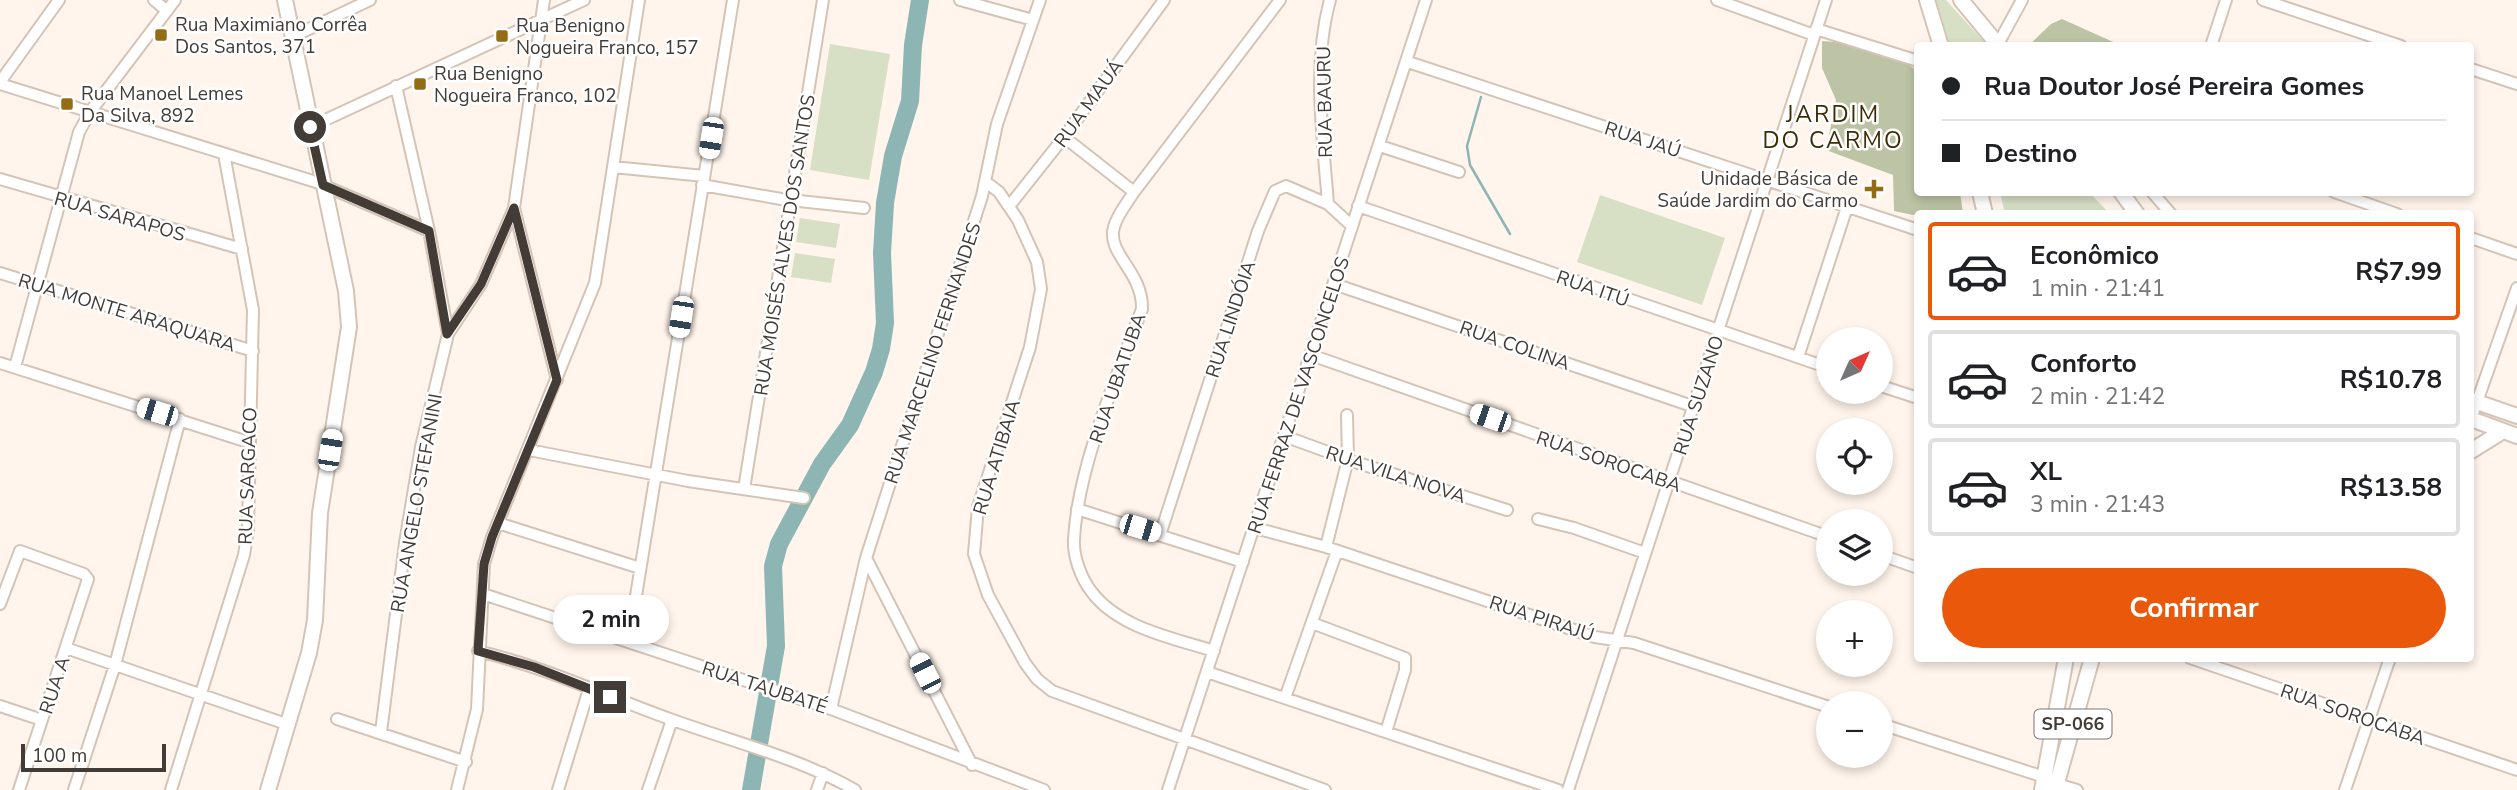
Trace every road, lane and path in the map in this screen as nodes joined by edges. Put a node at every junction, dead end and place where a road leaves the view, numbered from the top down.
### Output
1 (59, 0) edge
2 (154, 0) edge
3 (175, 0) edge
4 (285, 0) edge
5 (370, 0) edge
6 (544, 0) edge
7 (584, 0) edge
8 (639, 0) edge
9 (733, 0) edge
10 (823, 0) edge
11 (960, 0) edge
12 (1164, 0) edge
13 (1280, 0) edge
14 (1330, 0) edge
15 (1426, 0) edge
16 (1717, 0) edge
17 (1826, 0) edge
18 (1927, 0) edge
19 (1961, 0) edge
20 (2022, 0) edge
21 (2226, 0) edge
22 (2263, 0) edge
23 (1041, 2) edge
24 (167, 11) junction
25 (1032, 20) junction
26 (541, 21) junction
27 (1815, 32) junction
28 (292, 37) junction
29 (1940, 42) edge
30 (1996, 42) edge
31 (2001, 42) edge
32 (2212, 42) edge
33 (2389, 42) edge
34 (1914, 60) edge
35 (1408, 62) junction
36 (2474, 70) edge
37 (0, 83) edge
38 (2517, 84) edge
39 (396, 86) junction
40 (90, 112) junction
41 (310, 127) junction
42 (1064, 137) junction
43 (1380, 146) junction
44 (224, 153) junction
45 (613, 167) junction
46 (1460, 172) dead end
47 (0, 179) edge
48 (1766, 180) junction
49 (703, 181) junction
50 (986, 182) junction
51 (323, 185) junction
52 (1134, 192) junction
53 (2124, 196) edge
54 (2345, 196) edge
55 (61, 200) junction
56 (791, 200) junction
57 (1328, 204) junction
58 (1010, 205) junction
59 (1358, 206) junction
60 (1847, 207) junction
61 (514, 208) junction
62 (864, 208) dead end
63 (2135, 210) edge
64 (2386, 210) edge
65 (1352, 226) junction
66 (1914, 229) edge
67 (429, 231) junction
68 (2474, 239) edge
69 (242, 250) junction
70 (2517, 254) edge
71 (0, 273) edge
72 (1335, 284) junction
73 (39, 285) junction
74 (2517, 288) edge
75 (1719, 331) junction
76 (447, 334) junction
77 (253, 351) junction
78 (1311, 355) junction
79 (1798, 357) junction
80 (0, 362) edge
81 (1816, 363) edge
82 (15, 367) junction
83 (557, 380) junction
84 (1894, 390) edge
85 (1914, 397) edge
86 (2474, 401) edge
87 (1695, 407) junction
88 (1347, 415) dead end
89 (2517, 416) edge
90 (180, 419) junction
91 (2474, 420) edge
92 (2510, 433) edge
93 (1284, 436) junction
94 (248, 442) junction
95 (530, 450) junction
96 (2474, 450) edge
97 (1348, 459) junction
98 (655, 475) junction
99 (1669, 482) junction
100 (744, 489) junction
101 (804, 498) dead end
102 (1077, 509) junction
103 (1507, 510) dead end
104 (1538, 519) dead end
105 (498, 523) junction
106 (1255, 528) junction
107 (1816, 533) edge
108 (1160, 535) junction
109 (1332, 549) junction
110 (1645, 553) junction
111 (866, 558) junction
112 (1893, 559) edge
113 (1243, 562) junction
114 (1914, 567) edge
115 (640, 568) junction
116 (482, 594) junction
117 (635, 602) dead end
118 (0, 604) edge
119 (1312, 623) junction
120 (1617, 640) junction
121 (66, 648) junction
122 (478, 651) junction
123 (1214, 651) junction
124 (2065, 662) edge
125 (2091, 662) edge
126 (2201, 662) edge
127 (2389, 662) edge
128 (115, 665) junction
129 (1207, 672) junction
130 (589, 689) junction
131 (200, 696) junction
132 (1285, 698) junction
133 (1816, 703) edge
134 (0, 706) edge
135 (831, 709) junction
136 (337, 719) dead end
137 (42, 720) junction
138 (672, 720) junction
139 (2368, 720) junction
140 (289, 725) junction
141 (1893, 728) edge
142 (381, 732) junction
143 (1386, 732) junction
144 (1184, 741) junction
145 (466, 762) junction
146 (972, 765) junction
147 (2517, 770) edge
148 (823, 773) junction
149 (2049, 785) edge
150 (1024, 787) edge
151 (19, 790) edge
152 (74, 790) edge
153 (171, 790) edge
154 (268, 790) edge
155 (457, 790) edge
156 (558, 790) edge
157 (648, 790) edge
158 (817, 790) edge
159 (855, 790) edge
160 (1044, 790) edge
161 (1168, 790) edge
162 (1325, 790) edge
163 (1558, 790) edge
164 (1568, 790) edge
165 (2077, 790) edge
166 (2345, 790) edge

1 - 37 street
2 - 24 street
3 - 24 street
4 - 28 main road
5 - 28 street
6 - 26 street, RUA ANGELO STEFANINI
7 - 26 street
8 - 45 street
9 - 49 street
10 - 56 street, RUA MOISÉS ALVES DOS SANTOS
11 - 25 street
12 - 42 street, RUA MAUÁ
13 - 52 street, RUA UBATUBA
14 - 57 street, RUA BAURU
15 - 35 street, RUA FERRAZ DE VASCONCELOS
16 - 27 street
17 - 27 street, RUA SUZANO
18 - 29 main road
19 - 30 main road
20 - 31 street
21 - 32 street
22 - 33 street
23 - 25 street, RUA MARCELINO FERNANDES
24 - 40 street
25 - 50 street, RUA MARCELINO FERNANDES
26 - 39 street
26 - 61 street, RUA ANGELO STEFANINI
27 - 34 street
27 - 48 street, RUA SUZANO
28 - 41 main road
35 - 43 street, RUA FERRAZ DE VASCONCELOS
35 - 48 street, RUA JAÚ
36 - 38 street
37 - 40 street
39 - 41 street
39 - 67 street
40 - 44 street
40 - 55 street
41 - 51 main road
42 - 52 street
42 - 58 street, RUA MAUÁ
43 - 46 street
43 - 59 street, RUA FERRAZ DE VASCONCELOS
44 - 51 street
44 - 69 street, RUA SARGACO
45 - 49 street
45 - 83 street
47 - 55 street, RUA SARAPOS
48 - 60 street, RUA JAÚ
48 - 75 street, RUA SUZANO
49 - 56 street
49 - 98 street
50 - 58 street, RUA ATIBAIA
50 - 111 street, RUA MARCELINO FERNANDES
51 - 67 street
51 - 140 main road
52 - 102 street, RUA UBATUBA
53 - 63 main road
54 - 64 street
55 - 69 street, RUA SARAPOS
55 - 73 street
56 - 62 street
56 - 100 street, RUA MOISÉS ALVES DOS SANTOS
57 - 65 street, RUA LINDÓIA
57 - 108 street, RUA LINDÓIA
58 - 144 street, RUA ATIBAIA
59 - 65 street, RUA FERRAZ DE VASCONCELOS
59 - 75 street, RUA ITÚ
60 - 66 street, RUA JAÚ
60 - 79 street
61 - 76 street, RUA ANGELO STEFANINI
61 - 83 street
65 - 72 street, RUA FERRAZ DE VASCONCELOS
67 - 76 street
68 - 70 street
69 - 77 street, RUA SARGACO
71 - 73 street, RUA MONTE ARAQUARA
72 - 78 street, RUA FERRAZ DE VASCONCELOS
72 - 87 street, RUA COLINA
73 - 77 street, RUA MONTE ARAQUARA
73 - 82 street
74 - 86 street
75 - 79 street, RUA ITÚ
75 - 87 street, RUA SUZANO
76 - 142 street, RUA ANGELO STEFANINI
77 - 94 street, RUA SARGACO
78 - 93 street, RUA FERRAZ DE VASCONCELOS
78 - 99 street, RUA SOROCABA
79 - 81 street, RUA ITÚ
80 - 82 street
82 - 90 street
83 - 95 street
84 - 85 street
86 - 89 main road
87 - 99 street, RUA SUZANO
88 - 97 street
90 - 94 street
90 - 128 street
91 - 92 main road
92 - 96 main road
93 - 97 street, RUA VILA NOVA
93 - 106 street, RUA FERRAZ DE VASCONCELOS
94 - 131 street, RUA SARGACO
95 - 98 street
95 - 105 street
97 - 103 street, RUA VILA NOVA
97 - 109 street
98 - 100 street
98 - 115 street
99 - 107 street, RUA SOROCABA
99 - 110 street, RUA SUZANO
100 - 101 street
102 - 108 street
102 - 123 street, RUA UBATUBA
104 - 110 street
105 - 115 street
105 - 116 street
106 - 109 street, RUA PIRAJÚ
106 - 113 street, RUA FERRAZ DE VASCONCELOS
108 - 113 street
109 - 119 street
109 - 120 street, RUA PIRAJÚ
110 - 120 street, RUA SUZANO
111 - 135 street, RUA MARCELINO FERNANDES
111 - 146 street
112 - 114 street
113 - 123 street, RUA FERRAZ DE VASCONCELOS
115 - 117 street
116 - 122 street
116 - 135 street, RUA TAUBATÉ
118 - 121 street, RUA A
119 - 132 street
119 - 143 street
120 - 133 street, RUA PIRAJÚ
120 - 164 street, RUA SUZANO
121 - 128 street
121 - 137 street, RUA A
122 - 130 street
122 - 145 street
123 - 129 street, RUA FERRAZ DE VASCONCELOS
124 - 149 main road, SP-066
125 - 149 main road, SP-066
126 - 139 street, RUA SOROCABA
127 - 139 street
128 - 131 street
128 - 152 street
129 - 132 street
129 - 144 street, RUA FERRAZ DE VASCONCELOS
130 - 138 street
130 - 156 street
131 - 140 street
131 - 153 street, RUA SARGACO
132 - 143 street
134 - 137 street
135 - 146 street, RUA TAUBATÉ
136 - 142 street
137 - 151 street, RUA A
138 - 148 street
138 - 157 street
139 - 147 street, RUA SOROCABA
139 - 166 street
140 - 154 main road
141 - 149 street
142 - 145 street
143 - 163 street
144 - 161 street, RUA FERRAZ DE VASCONCELOS
144 - 162 street, RUA ATIBAIA
145 - 155 street
146 - 150 street, RUA TAUBATÉ
148 - 158 street
148 - 159 street
149 - 165 street
150 - 160 street, RUA TAUBATÉ

